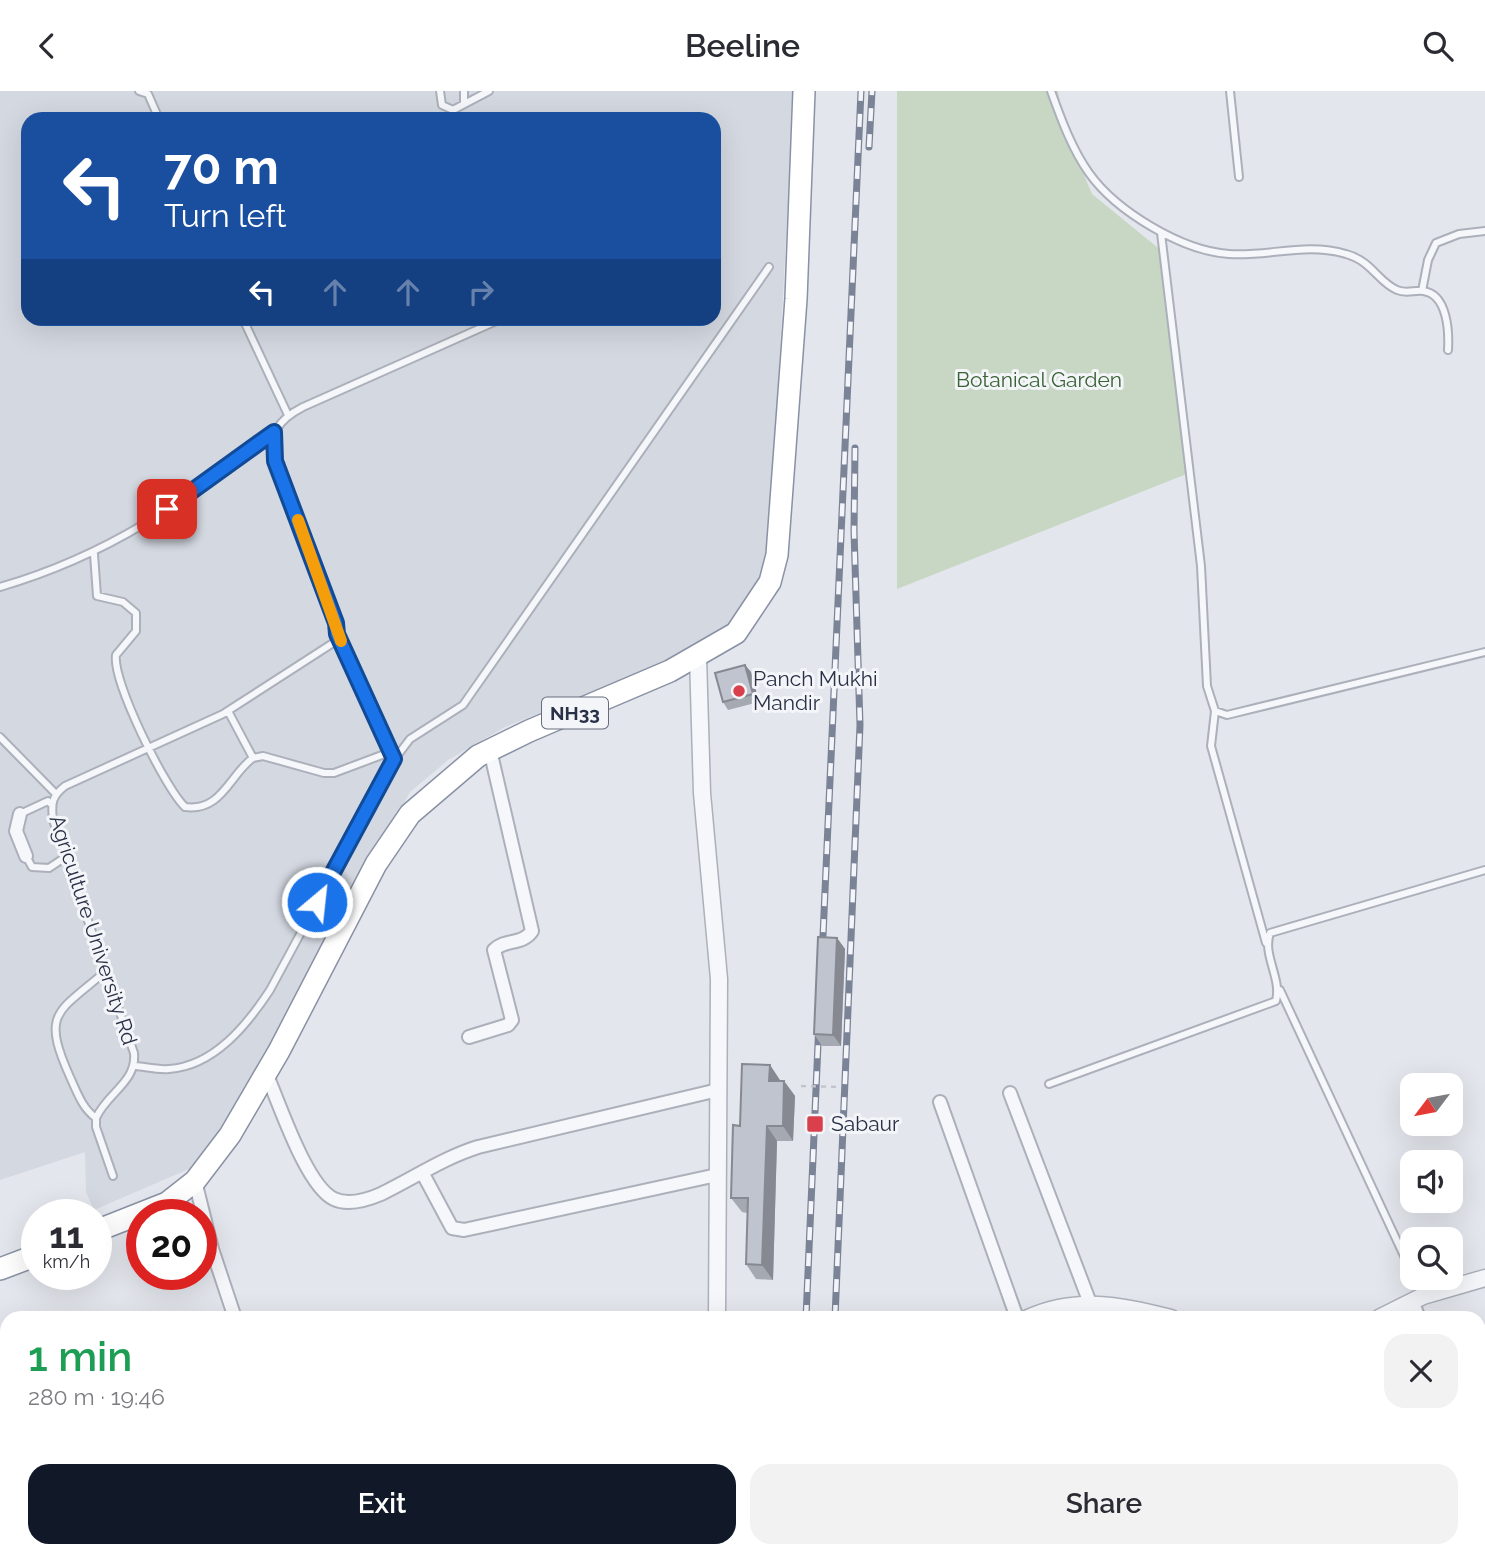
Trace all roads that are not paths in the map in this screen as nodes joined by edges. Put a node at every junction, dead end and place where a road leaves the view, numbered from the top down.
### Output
1 (139, 91) edge
2 (440, 91) edge
3 (464, 91) edge
4 (489, 91) edge
5 (804, 91) edge
6 (1051, 91) edge
7 (1230, 91) edge
8 (150, 93) edge
9 (464, 103) junction
10 (453, 110) joint
11 (157, 112) edge
12 (1239, 177) dead end
13 (1485, 232) edge
14 (1161, 233) junction
15 (769, 267) dead end
16 (1422, 291) junction
17 (246, 326) edge
18 (485, 326) edge
19 (1448, 350) dead end
20 (288, 415) junction
21 (274, 432) junction
22 (94, 554) junction
23 (0, 587) edge
24 (337, 634) junction
25 (1485, 652) edge
26 (698, 657) junction
27 (228, 711) junction
28 (1215, 711) junction
29 (0, 737) edge
30 (148, 748) junction
31 (490, 750) junction
32 (390, 752) junction
33 (253, 758) junction
34 (394, 759) junction
35 (55, 793) junction
36 (51, 804) junction
37 (20, 814) joint
38 (26, 856) joint
39 (67, 856) junction
40 (1485, 870) edge
41 (1266, 943) junction
42 (107, 971) junction
43 (1277, 985) junction
44 (469, 1037) dead end
45 (136, 1066) junction
46 (266, 1073) junction
47 (1049, 1084) dead end
48 (718, 1090) junction
49 (1010, 1093) dead end
50 (940, 1102) dead end
51 (96, 1118) junction
52 (422, 1172) junction
53 (718, 1175) junction
54 (113, 1176) dead end
55 (195, 1181) junction
56 (112, 1225) edge
57 (1400, 1247) edge
58 (21, 1261) edge
59 (0, 1269) edge
60 (1485, 1278) edge
61 (1416, 1290) edge
62 (1418, 1299) junction
63 (1090, 1303) junction
64 (233, 1311) edge
65 (717, 1311) edge
66 (1015, 1311) edge
67 (1068, 1311) edge
68 (1145, 1311) edge
69 (1393, 1311) edge
70 (1419, 1311) edge

1 - 8 lane
2 - 10 lane
3 - 9 lane
4 - 9 lane
5 - 26 highway, NH33
6 - 14 lane
7 - 12 lane
8 - 11 lane
9 - 10 lane
13 - 16 lane
14 - 16 lane
14 - 28 lane
15 - 34 lane
16 - 19 lane
17 - 20 lane
18 - 20 lane
20 - 21 lane
21 - 22 lane
21 - 24 lane
22 - 23 lane
22 - 30 lane
24 - 27 lane, Agriculture University Rd
24 - 32 lane
25 - 28 lane
26 - 31 highway, NH33
26 - 48 street
27 - 30 lane, Agriculture University Rd
27 - 33 lane
28 - 41 lane
29 - 35 lane
30 - 33 lane
30 - 35 lane, Agriculture University Rd
31 - 44 street
31 - 46 highway, NH33
32 - 33 lane
32 - 34 lane
34 - 45 lane
35 - 36 lane, Agriculture University Rd
36 - 37 lane
36 - 39 lane, Agriculture University Rd
37 - 38 street
38 - 39 lane
39 - 42 lane, Agriculture University Rd
40 - 41 lane
41 - 43 lane
42 - 45 lane, Agriculture University Rd
42 - 51 lane
43 - 47 lane
43 - 57 lane
45 - 51 lane, Agriculture University Rd
46 - 52 street
46 - 55 highway, NH33
48 - 52 street
48 - 53 street
49 - 63 street
50 - 66 street
51 - 54 lane
52 - 53 street
53 - 65 street
55 - 56 highway, NH33
55 - 64 street
58 - 59 highway
60 - 62 street
61 - 62 lane
62 - 69 street
62 - 70 street
63 - 67 street
63 - 68 street

